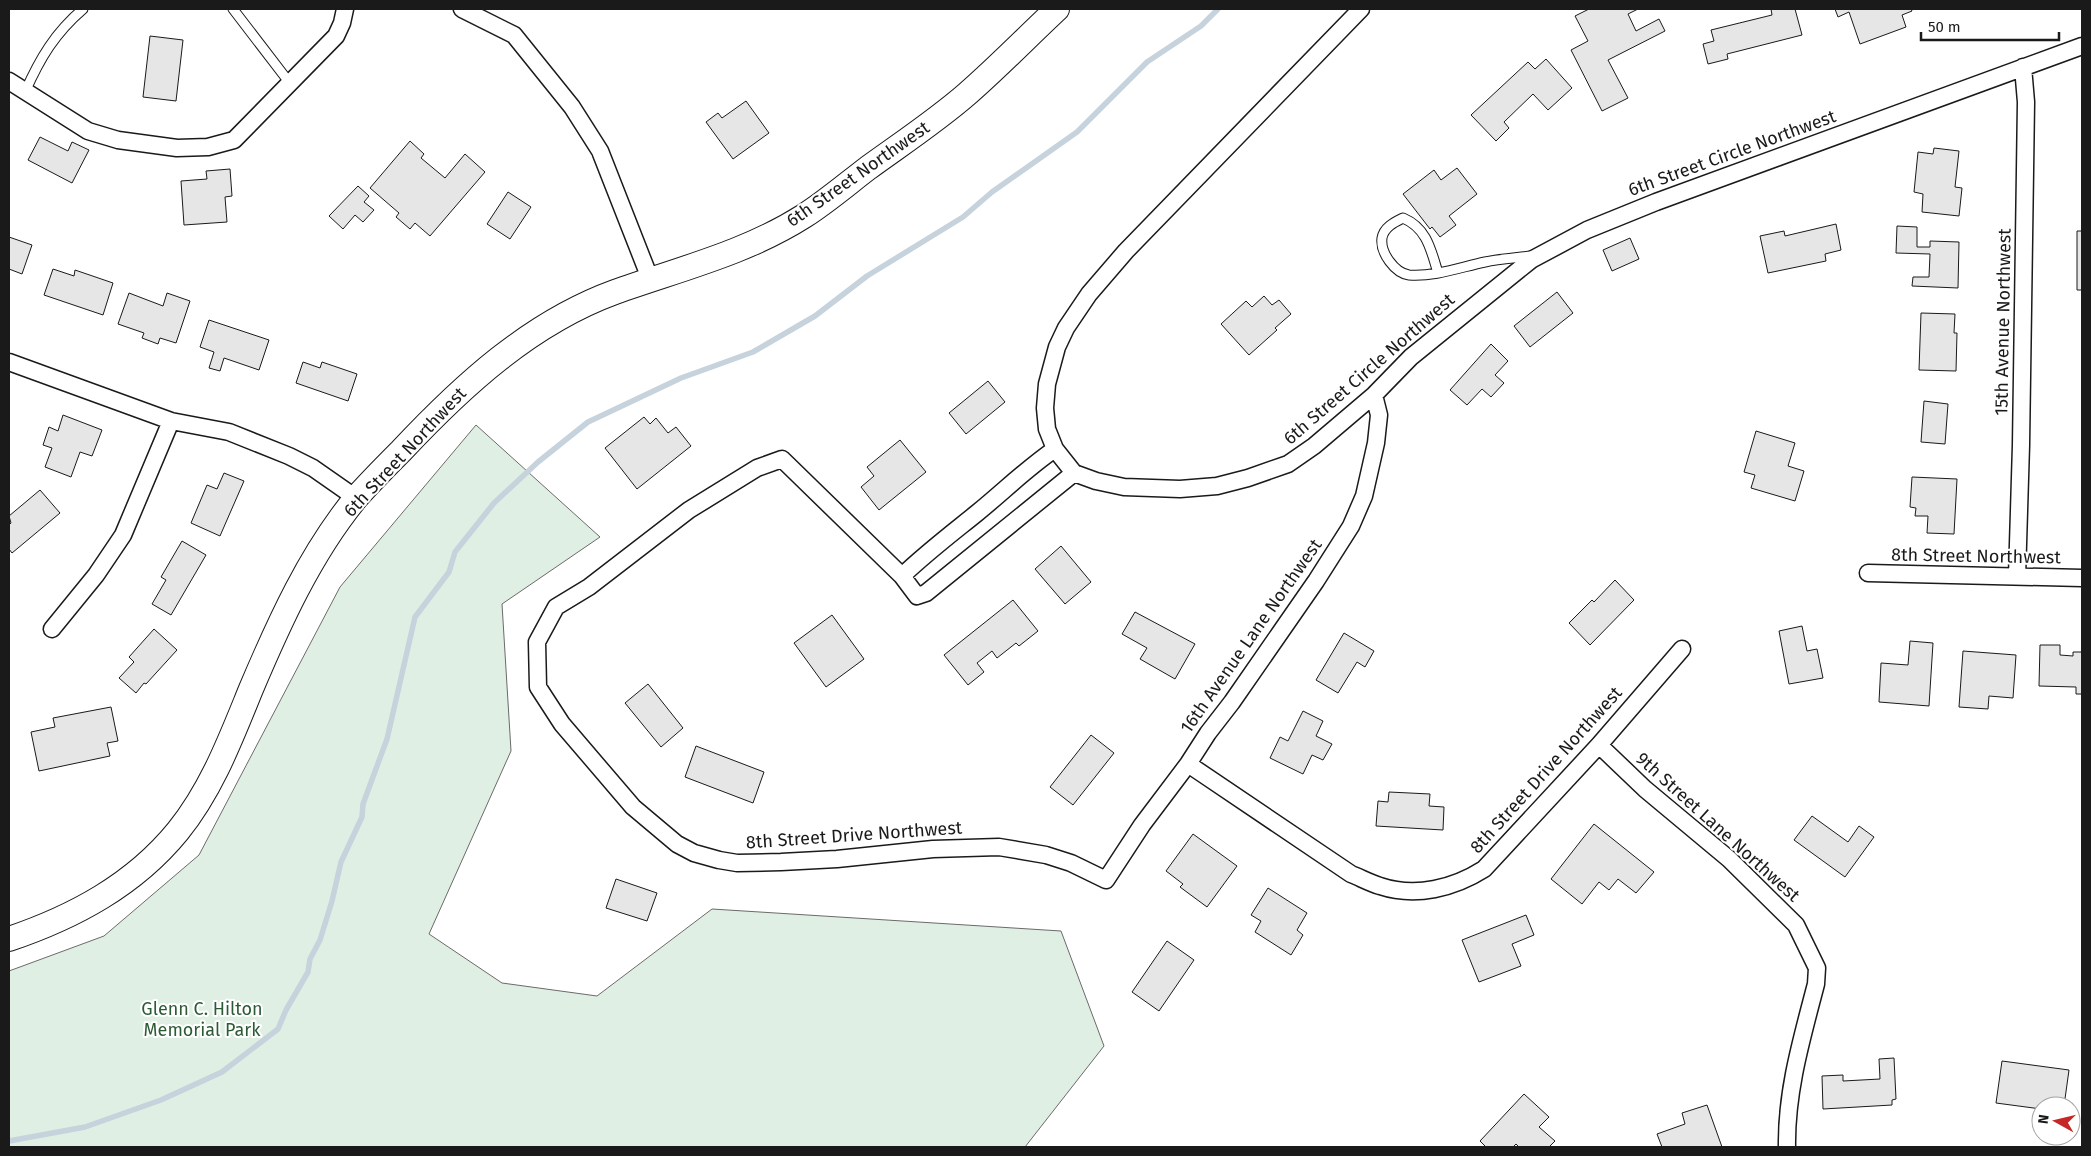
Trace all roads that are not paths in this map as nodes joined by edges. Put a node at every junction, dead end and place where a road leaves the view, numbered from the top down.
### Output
1 (83, 9) edge
2 (234, 9) edge
3 (345, 9) edge
4 (462, 9) edge
5 (1057, 9) edge
6 (1361, 9) edge
7 (2082, 46) edge
8 (2023, 67) junction
9 (9, 81) edge
10 (289, 82) junction
11 (26, 92) junction
12 (1539, 255) junction
13 (1438, 273) junction
14 (651, 281) junction
15 (9, 362) edge
16 (1374, 395) junction
17 (171, 420) junction
18 (1055, 449) junction
19 (1074, 473) junction
20 (356, 498) junction
21 (1868, 573) dead end
22 (902, 576) junction
23 (2016, 577) junction
24 (2082, 578) edge
25 (52, 629) dead end
26 (1682, 649) dead end
27 (1599, 745) junction
28 (1188, 764) junction
29 (1106, 880) joint
30 (9, 939) edge
31 (1787, 1147) edge

1 - 11 lane
2 - 10 lane
3 - 10 street
4 - 14 street
5 - 14 street, 6th Street Northwest
6 - 18 street
7 - 8 street, 6th Street Circle Northwest
8 - 12 street, 6th Street Circle Northwest
8 - 23 street, 15th Avenue Northwest
9 - 11 street
10 - 11 street
12 - 13 lane
12 - 16 street, 6th Street Circle Northwest
13 - 13 lane
14 - 20 street, 6th Street Northwest
15 - 17 street
16 - 19 street, 6th Street Circle Northwest
16 - 28 street, 16th Avenue Lane Northwest
17 - 20 street
17 - 25 street
18 - 19 street
18 - 22 street
19 - 22 street
20 - 30 street, 6th Street Northwest
21 - 23 street, 8th Street Northwest
22 - 29 street, 8th Street Drive Northwest
23 - 24 street, 8th Street Northwest
26 - 27 street, 8th Street Drive Northwest
27 - 28 street, 8th Street Drive Northwest
27 - 31 street, 9th Street Lane Northwest
28 - 29 street, 16th Avenue Lane Northwest

